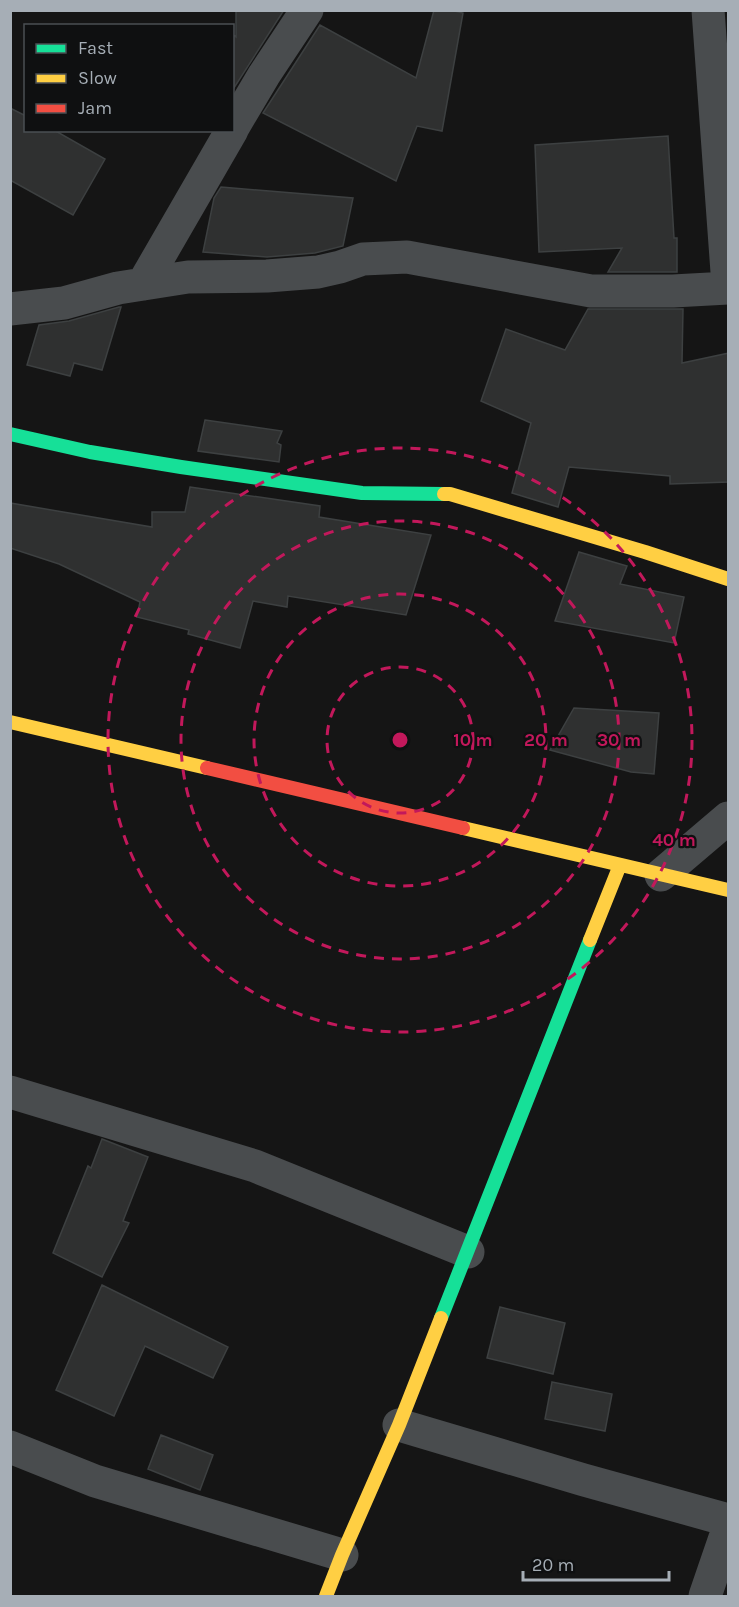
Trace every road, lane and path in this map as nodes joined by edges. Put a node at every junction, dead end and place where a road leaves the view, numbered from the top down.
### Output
1 (308, 10) edge
2 (708, 10) edge
3 (234, 127) edge
4 (231, 132) edge
5 (729, 275) edge
6 (143, 284) junction
7 (729, 288) edge
8 (10, 309) edge
9 (10, 434) edge
10 (729, 579) edge
11 (10, 722) edge
12 (729, 818) edge
13 (620, 865) junction
14 (662, 875) junction
15 (729, 890) edge
16 (10, 1092) edge
17 (468, 1252) junction
18 (399, 1425) junction
19 (10, 1447) edge
20 (729, 1520) edge
21 (729, 1529) edge
22 (342, 1555) junction
23 (327, 1596) edge
24 (705, 1596) edge

1 - 3 street
2 - 5 street
4 - 6 street
6 - 7 street
6 - 8 street
9 - 10 street
11 - 13 street
12 - 14 street
13 - 14 street
13 - 17 street
14 - 15 street
16 - 17 street
17 - 18 street
18 - 20 street
18 - 22 street
19 - 22 street
21 - 24 street
22 - 23 street

